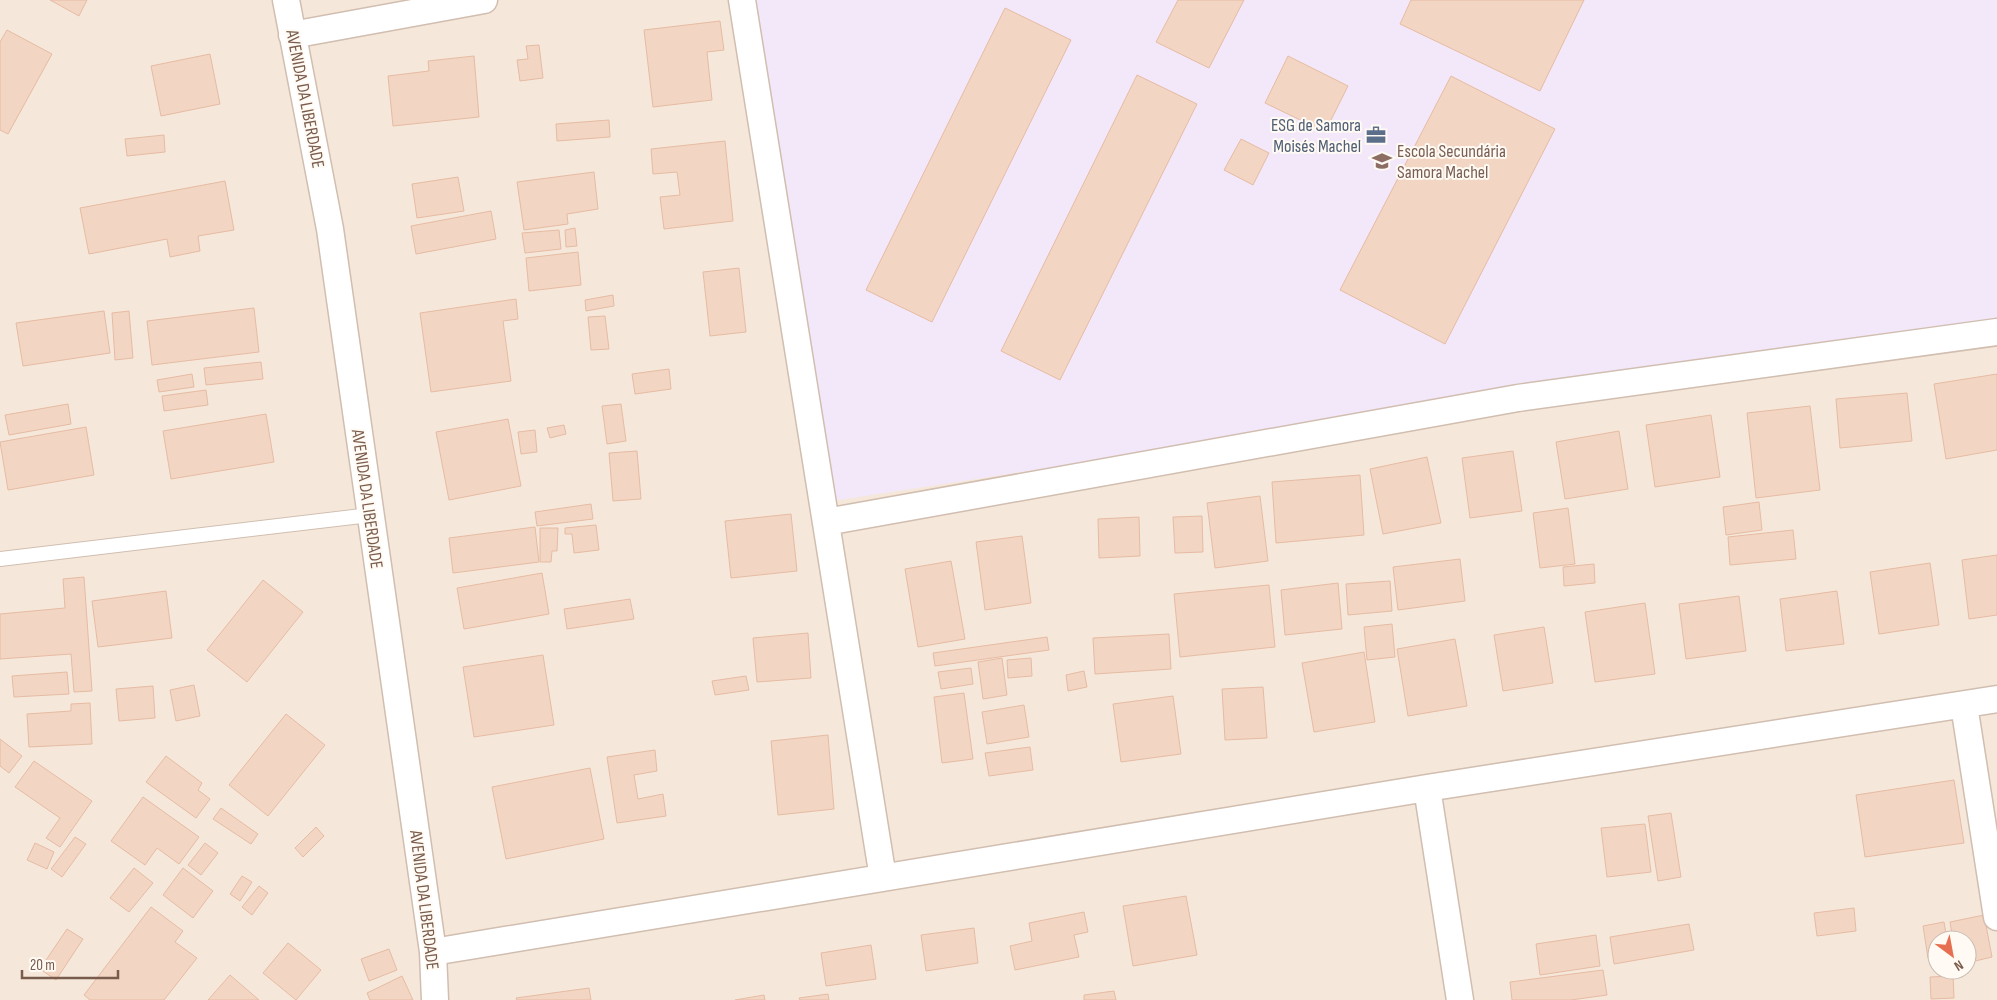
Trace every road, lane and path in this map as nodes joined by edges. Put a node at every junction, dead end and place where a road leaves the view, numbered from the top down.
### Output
1 (286, 0) edge
2 (484, 0) edge
3 (742, 0) edge
4 (292, 35) junction
5 (1997, 332) edge
6 (370, 515) junction
7 (826, 522) junction
8 (0, 559) edge
9 (1997, 699) edge
10 (1964, 705) junction
11 (1428, 788) junction
12 (883, 878) junction
13 (1997, 917) edge
14 (433, 952) junction
15 (435, 1000) edge
16 (1460, 1000) edge

1 - 4 street, AVENIDA DA LIBERDADE
2 - 4 street
3 - 7 street
4 - 6 street, AVENIDA DA LIBERDADE
5 - 7 street
6 - 8 lane
6 - 14 street, AVENIDA DA LIBERDADE
7 - 12 street
9 - 10 street
10 - 11 street
10 - 13 street
11 - 12 street
11 - 16 street
12 - 14 street
14 - 15 street, AVENIDA DA LIBERDADE

